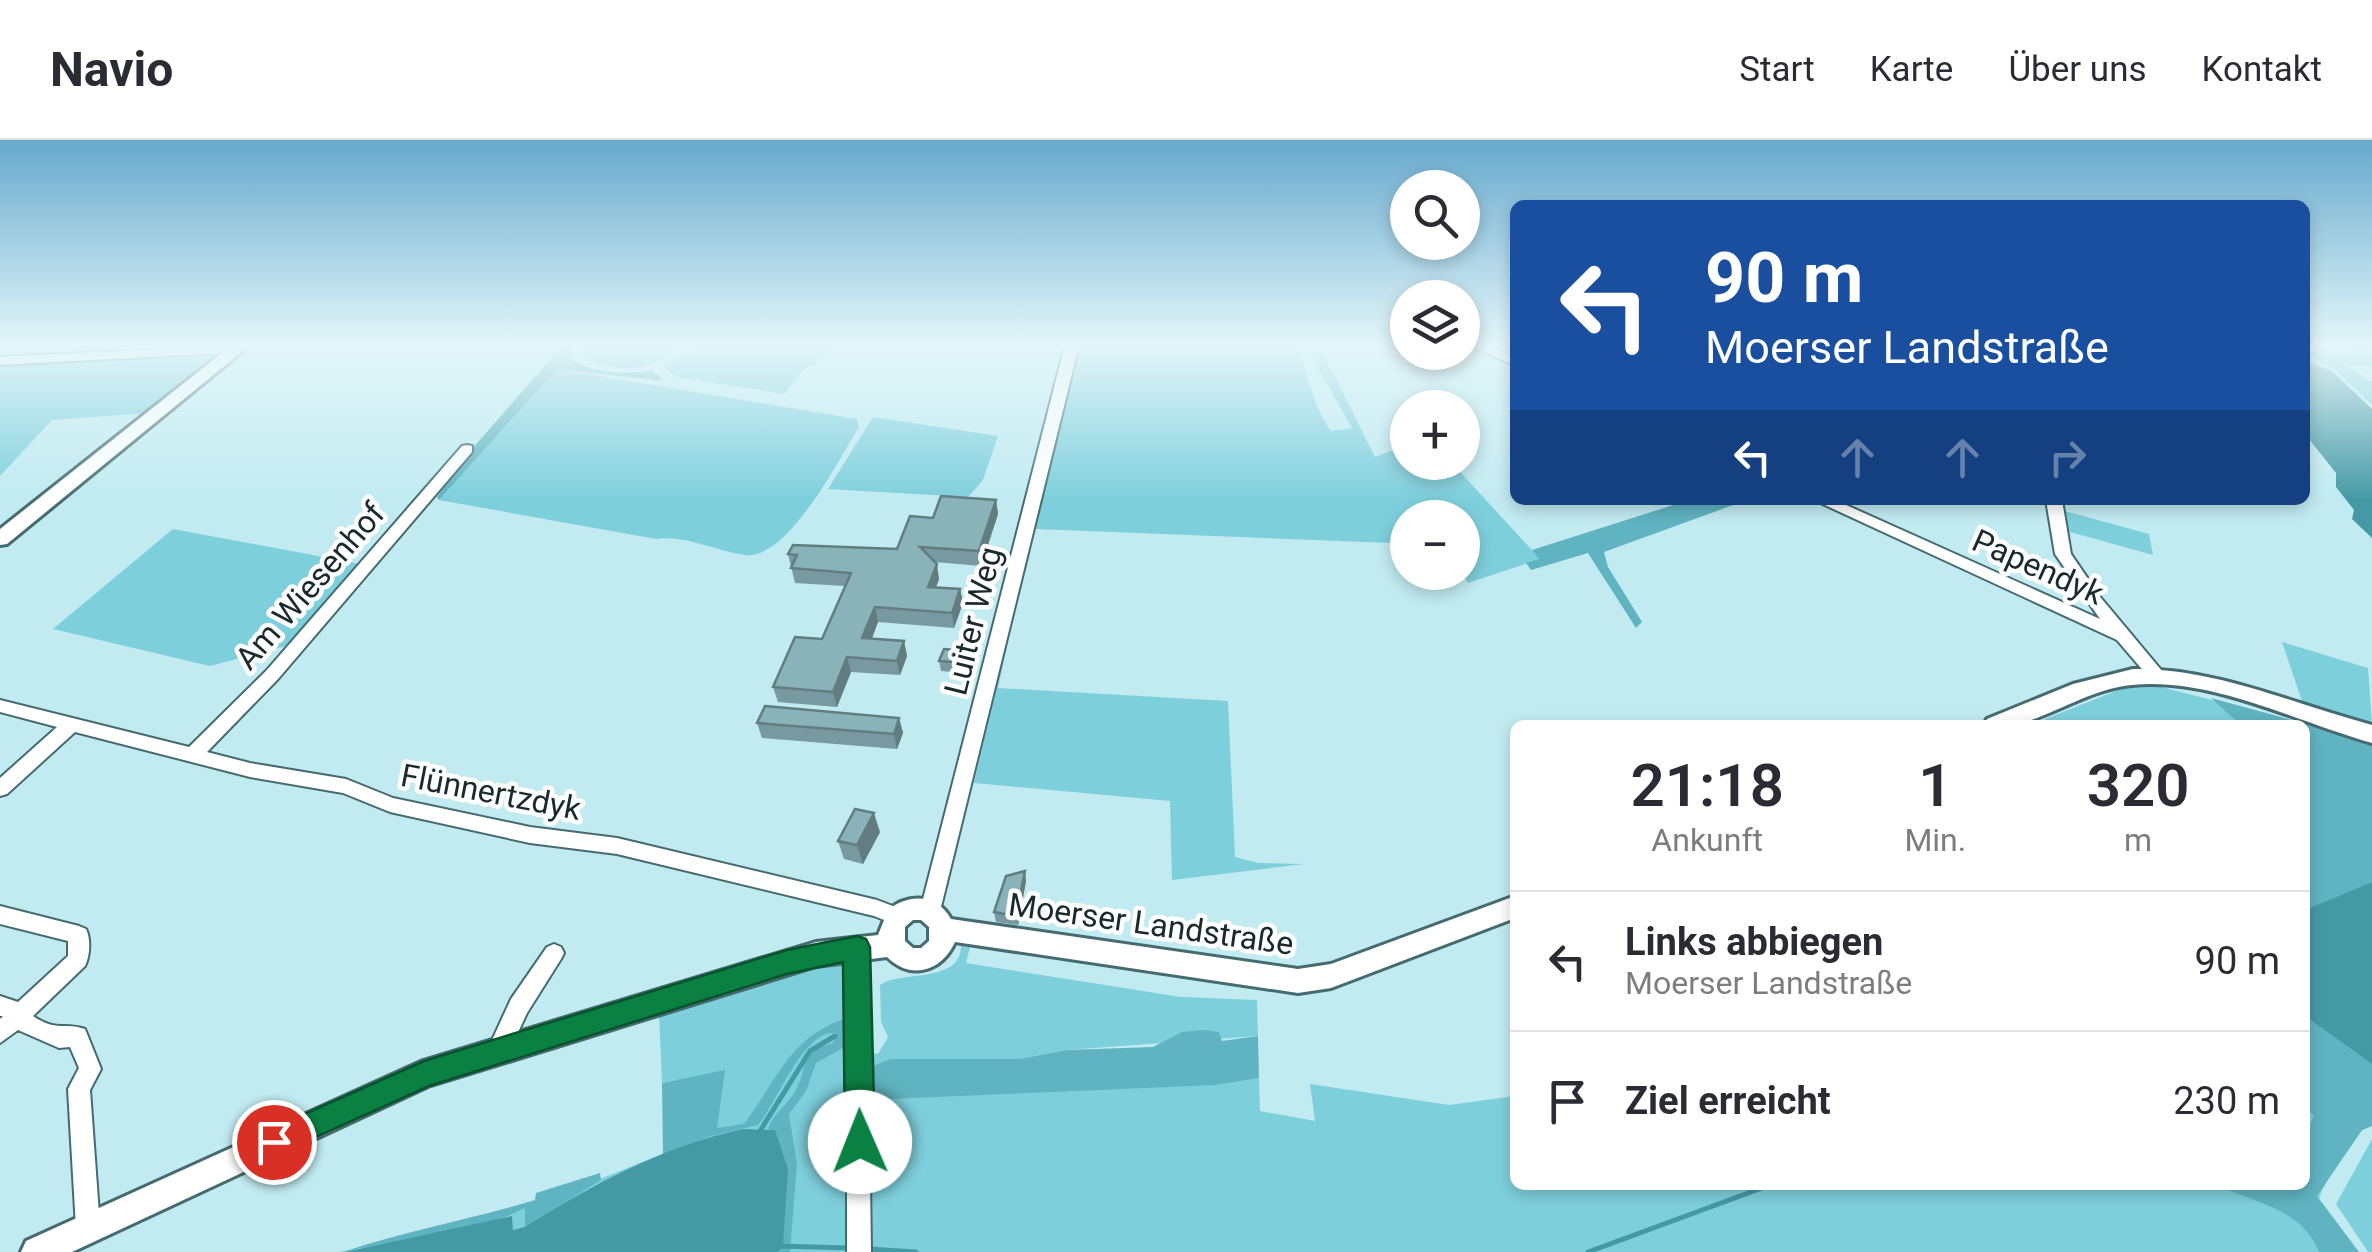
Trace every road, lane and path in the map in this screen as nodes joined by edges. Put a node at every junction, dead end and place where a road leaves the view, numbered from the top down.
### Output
1 (177, 397) edge
2 (1060, 397) edge
3 (467, 449) dead end
4 (1833, 505) edge
5 (2055, 505) edge
6 (0, 539) edge
7 (2121, 634) junction
8 (2158, 677) junction
9 (0, 706) edge
10 (2008, 720) edge
11 (73, 722) junction
12 (2372, 734) edge
13 (192, 756) junction
14 (0, 789) edge
15 (1510, 909) edge
16 (0, 914) edge
17 (899, 917) junction
18 (937, 920) junction
19 (890, 945) junction
20 (857, 947) junction
21 (554, 953) dead end
22 (10, 1010) edge
23 (0, 1033) edge
24 (499, 1050) junction
25 (88, 1228) junction
26 (860, 1246) edge
27 (37, 1252) edge

1 - 6 main road
2 - 18 street, Luiter Weg
3 - 13 street, Am Wiesenhof
4 - 7 street, Papendyk
5 - 7 street
7 - 8 street
8 - 10 main road
8 - 12 main road
9 - 11 street, Flünnertzdyk
11 - 13 street, Flünnertzdyk
11 - 14 street
13 - 17 street, Flünnertzdyk
15 - 18 main road, Moerser Landstraße
16 - 22 street
17 - 18 main road
17 - 19 main road
18 - 19 main road
19 - 20 main road
20 - 24 main road
20 - 26 street
21 - 24 street
22 - 23 street
22 - 25 street
24 - 25 main road
25 - 27 main road

